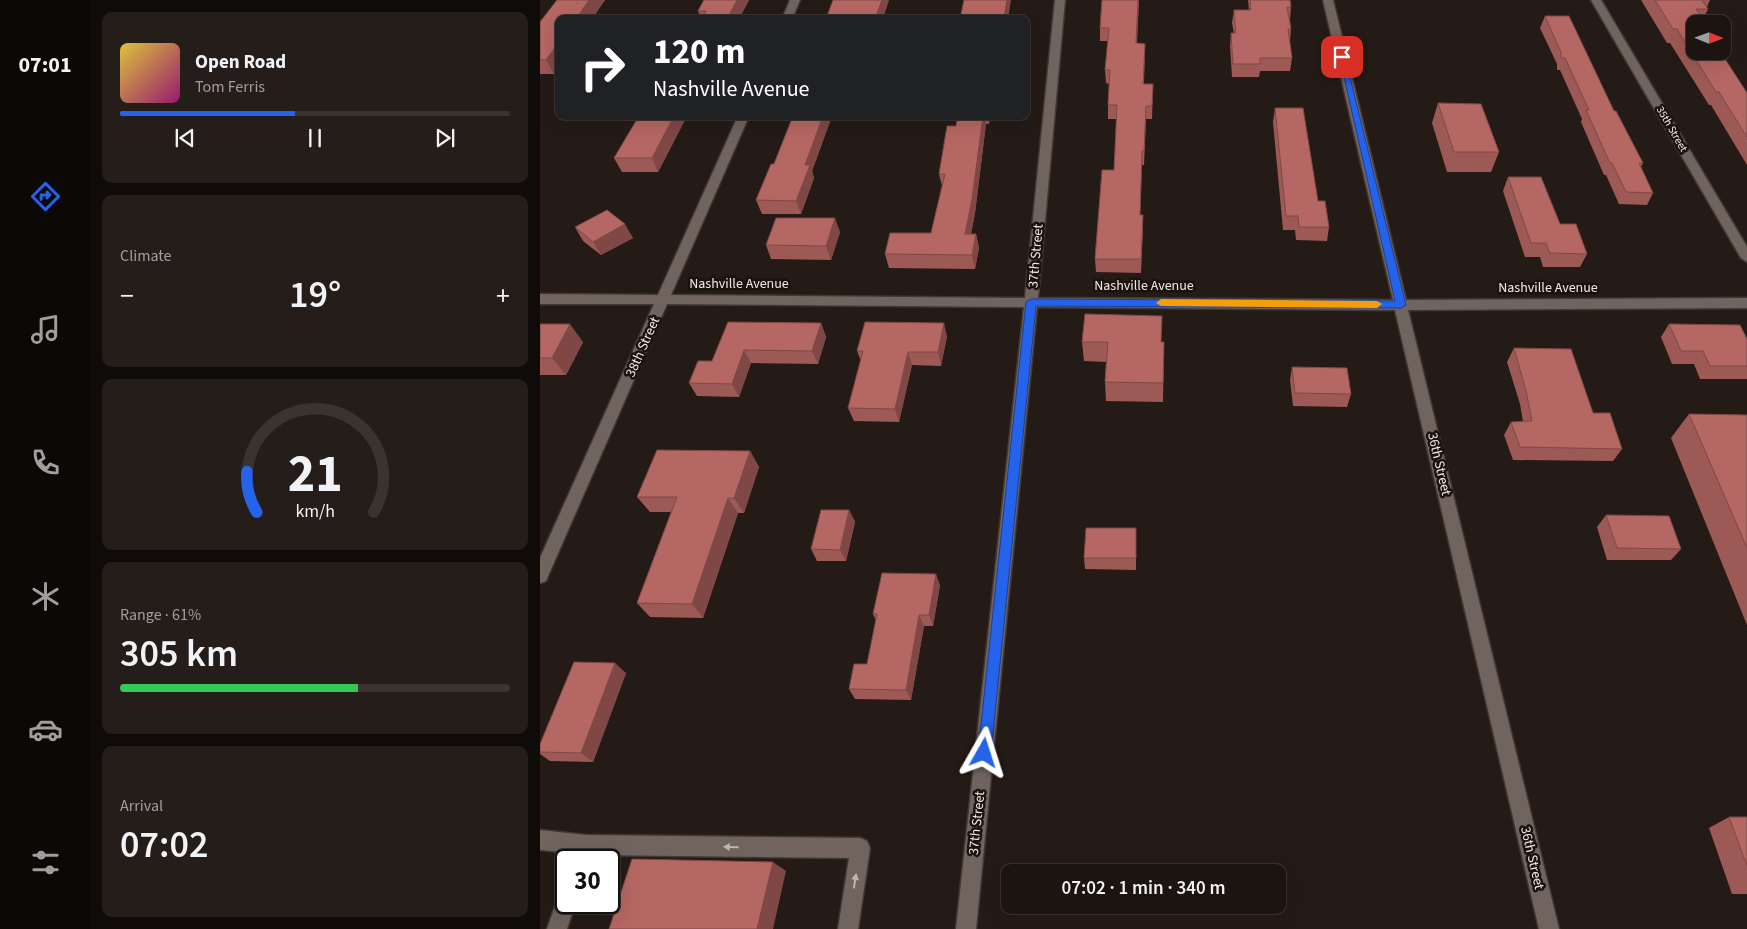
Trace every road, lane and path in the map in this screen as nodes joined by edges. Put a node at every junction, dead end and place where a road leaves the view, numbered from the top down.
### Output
1 (795, 0) edge
2 (1060, 0) edge
3 (1328, 0) edge
4 (1596, 0) edge
5 (789, 15) edge
6 (742, 120) edge
7 (1747, 258) edge
8 (540, 299) edge
9 (664, 299) junction
10 (1031, 302) junction
11 (1747, 303) edge
12 (1401, 305) junction
13 (540, 576) edge
14 (540, 840) edge
15 (570, 849) edge
16 (620, 852) edge
17 (562, 914) edge
18 (556, 929) edge
19 (848, 929) edge
20 (966, 929) edge
21 (1548, 929) edge

1 - 5 street
2 - 10 street, 37th Street
3 - 12 street, 36th Street
4 - 7 street, 35th Street
6 - 9 street, 38th Street
8 - 9 street, Nashville Avenue
9 - 10 street, Nashville Avenue
9 - 13 street, 38th Street
10 - 12 street, Nashville Avenue
10 - 20 street, 37th Street
11 - 12 street, Nashville Avenue
12 - 21 street, 36th Street
14 - 15 street
19 -> 16 street
17 - 18 street

